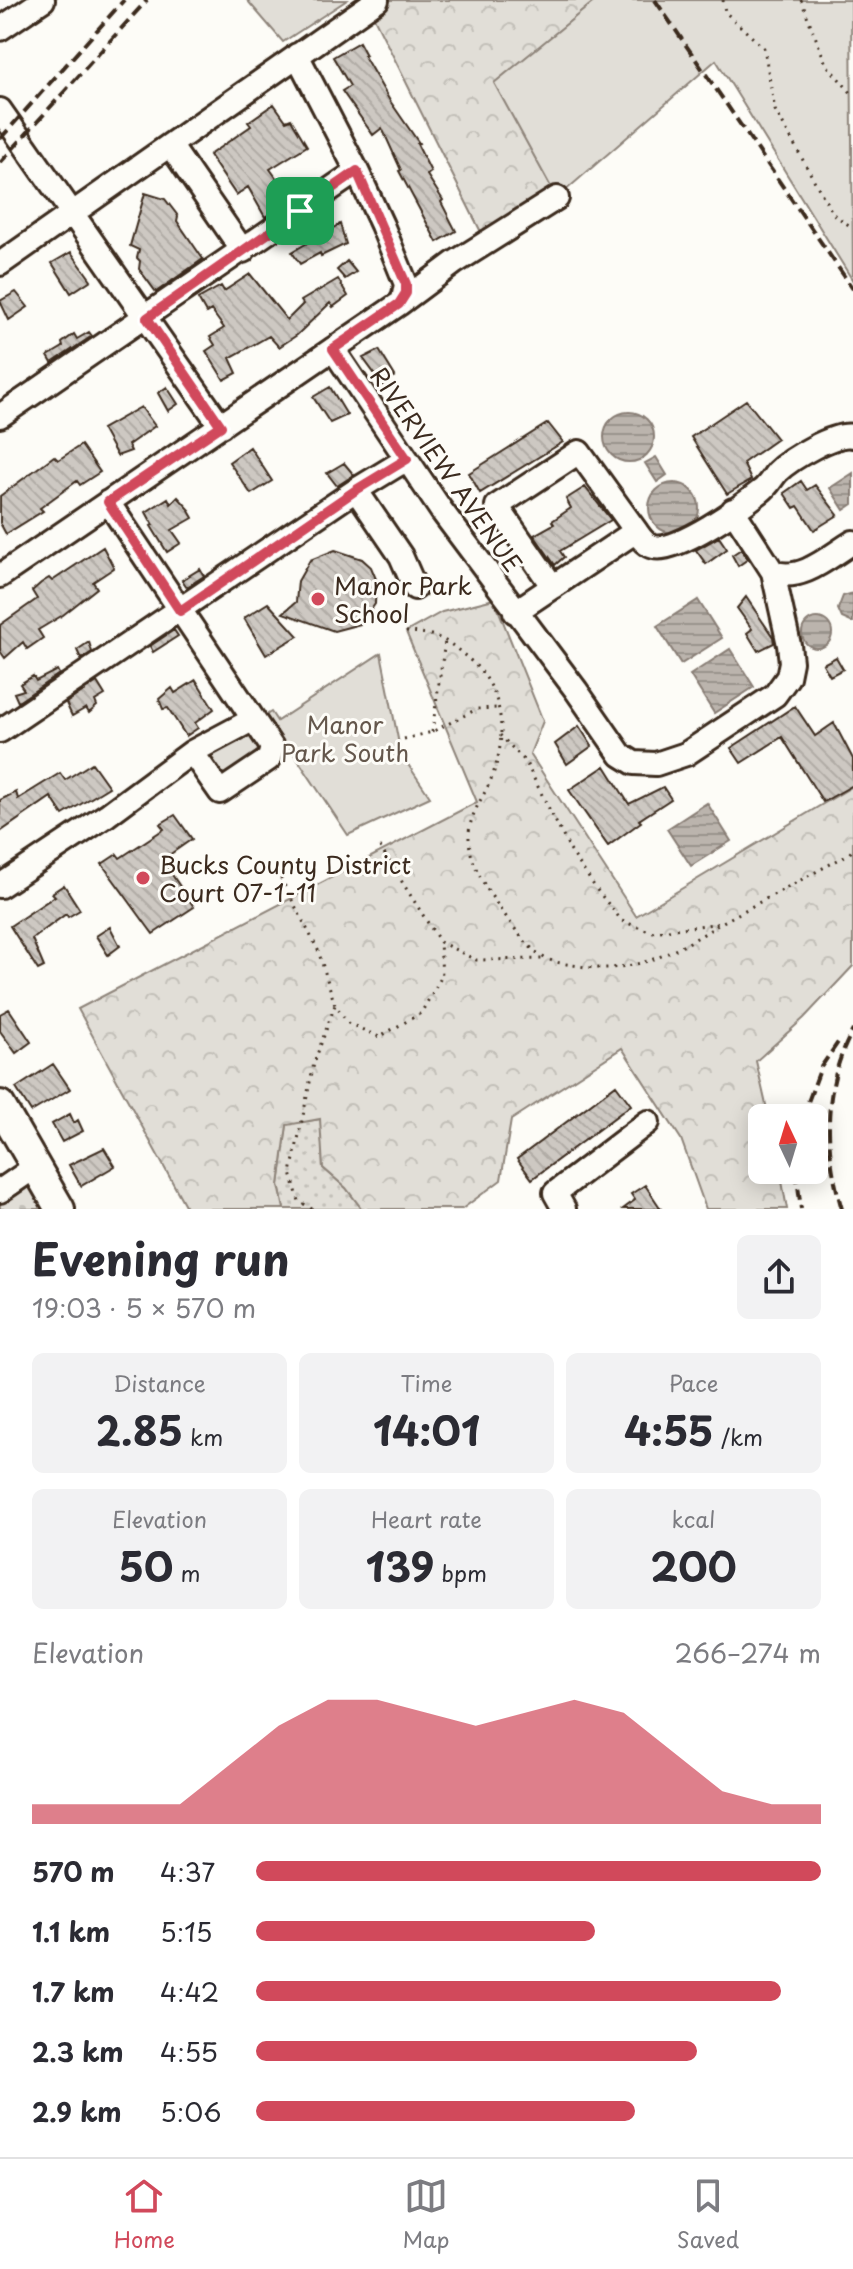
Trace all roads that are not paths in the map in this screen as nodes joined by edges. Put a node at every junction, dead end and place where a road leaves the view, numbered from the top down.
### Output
1 (43, 0) edge
2 (377, 0) edge
3 (0, 29) edge
4 (297, 55) junction
5 (0, 110) edge
6 (170, 145) junction
7 (357, 171) junction
8 (557, 198) dead end
9 (71, 214) junction
10 (243, 251) junction
11 (0, 264) edge
12 (403, 300) junction
13 (147, 318) junction
14 (333, 349) junction
15 (0, 416) edge
16 (221, 426) junction
17 (853, 436) edge
18 (407, 459) junction
19 (356, 490) junction
20 (108, 502) junction
21 (733, 510) junction
22 (636, 531) junction
23 (853, 542) edge
24 (773, 572) junction
25 (0, 576) edge
26 (553, 587) junction
27 (415, 588) dead end
28 (180, 611) junction
29 (518, 615) junction
30 (252, 720) junction
31 (0, 731) edge
32 (192, 752) junction
33 (0, 886) edge
34 (0, 1105) edge
35 (648, 1122) dead end
36 (35, 1167) junction
37 (0, 1191) edge
38 (60, 1209) edge
39 (564, 1209) edge

1 - 3 street
2 - 4 street
4 - 6 street
4 - 7 street
5 - 9 street
6 - 9 street
6 - 10 street
7 - 10 street
7 - 12 street
8 - 12 street
9 - 11 street
9 - 13 street
10 - 13 street
12 - 14 street
13 - 15 street
13 - 16 street
14 - 16 street
14 - 18 street, RIVERVIEW AVENUE
16 - 20 street
17 - 21 street
18 - 19 street
18 - 29 street, RIVERVIEW AVENUE
19 - 27 street
19 - 28 street
20 - 25 street
20 - 28 street
21 - 22 street
21 - 24 street
22 - 26 street
22 - 26 street
23 - 24 street
24 - 29 street, RIVERVIEW AVENUE
26 - 29 street
28 - 30 street
28 - 31 street
30 - 32 street
30 - 32 street
32 - 33 street
34 - 36 main road
35 - 39 street
36 - 37 street
36 - 38 main road

